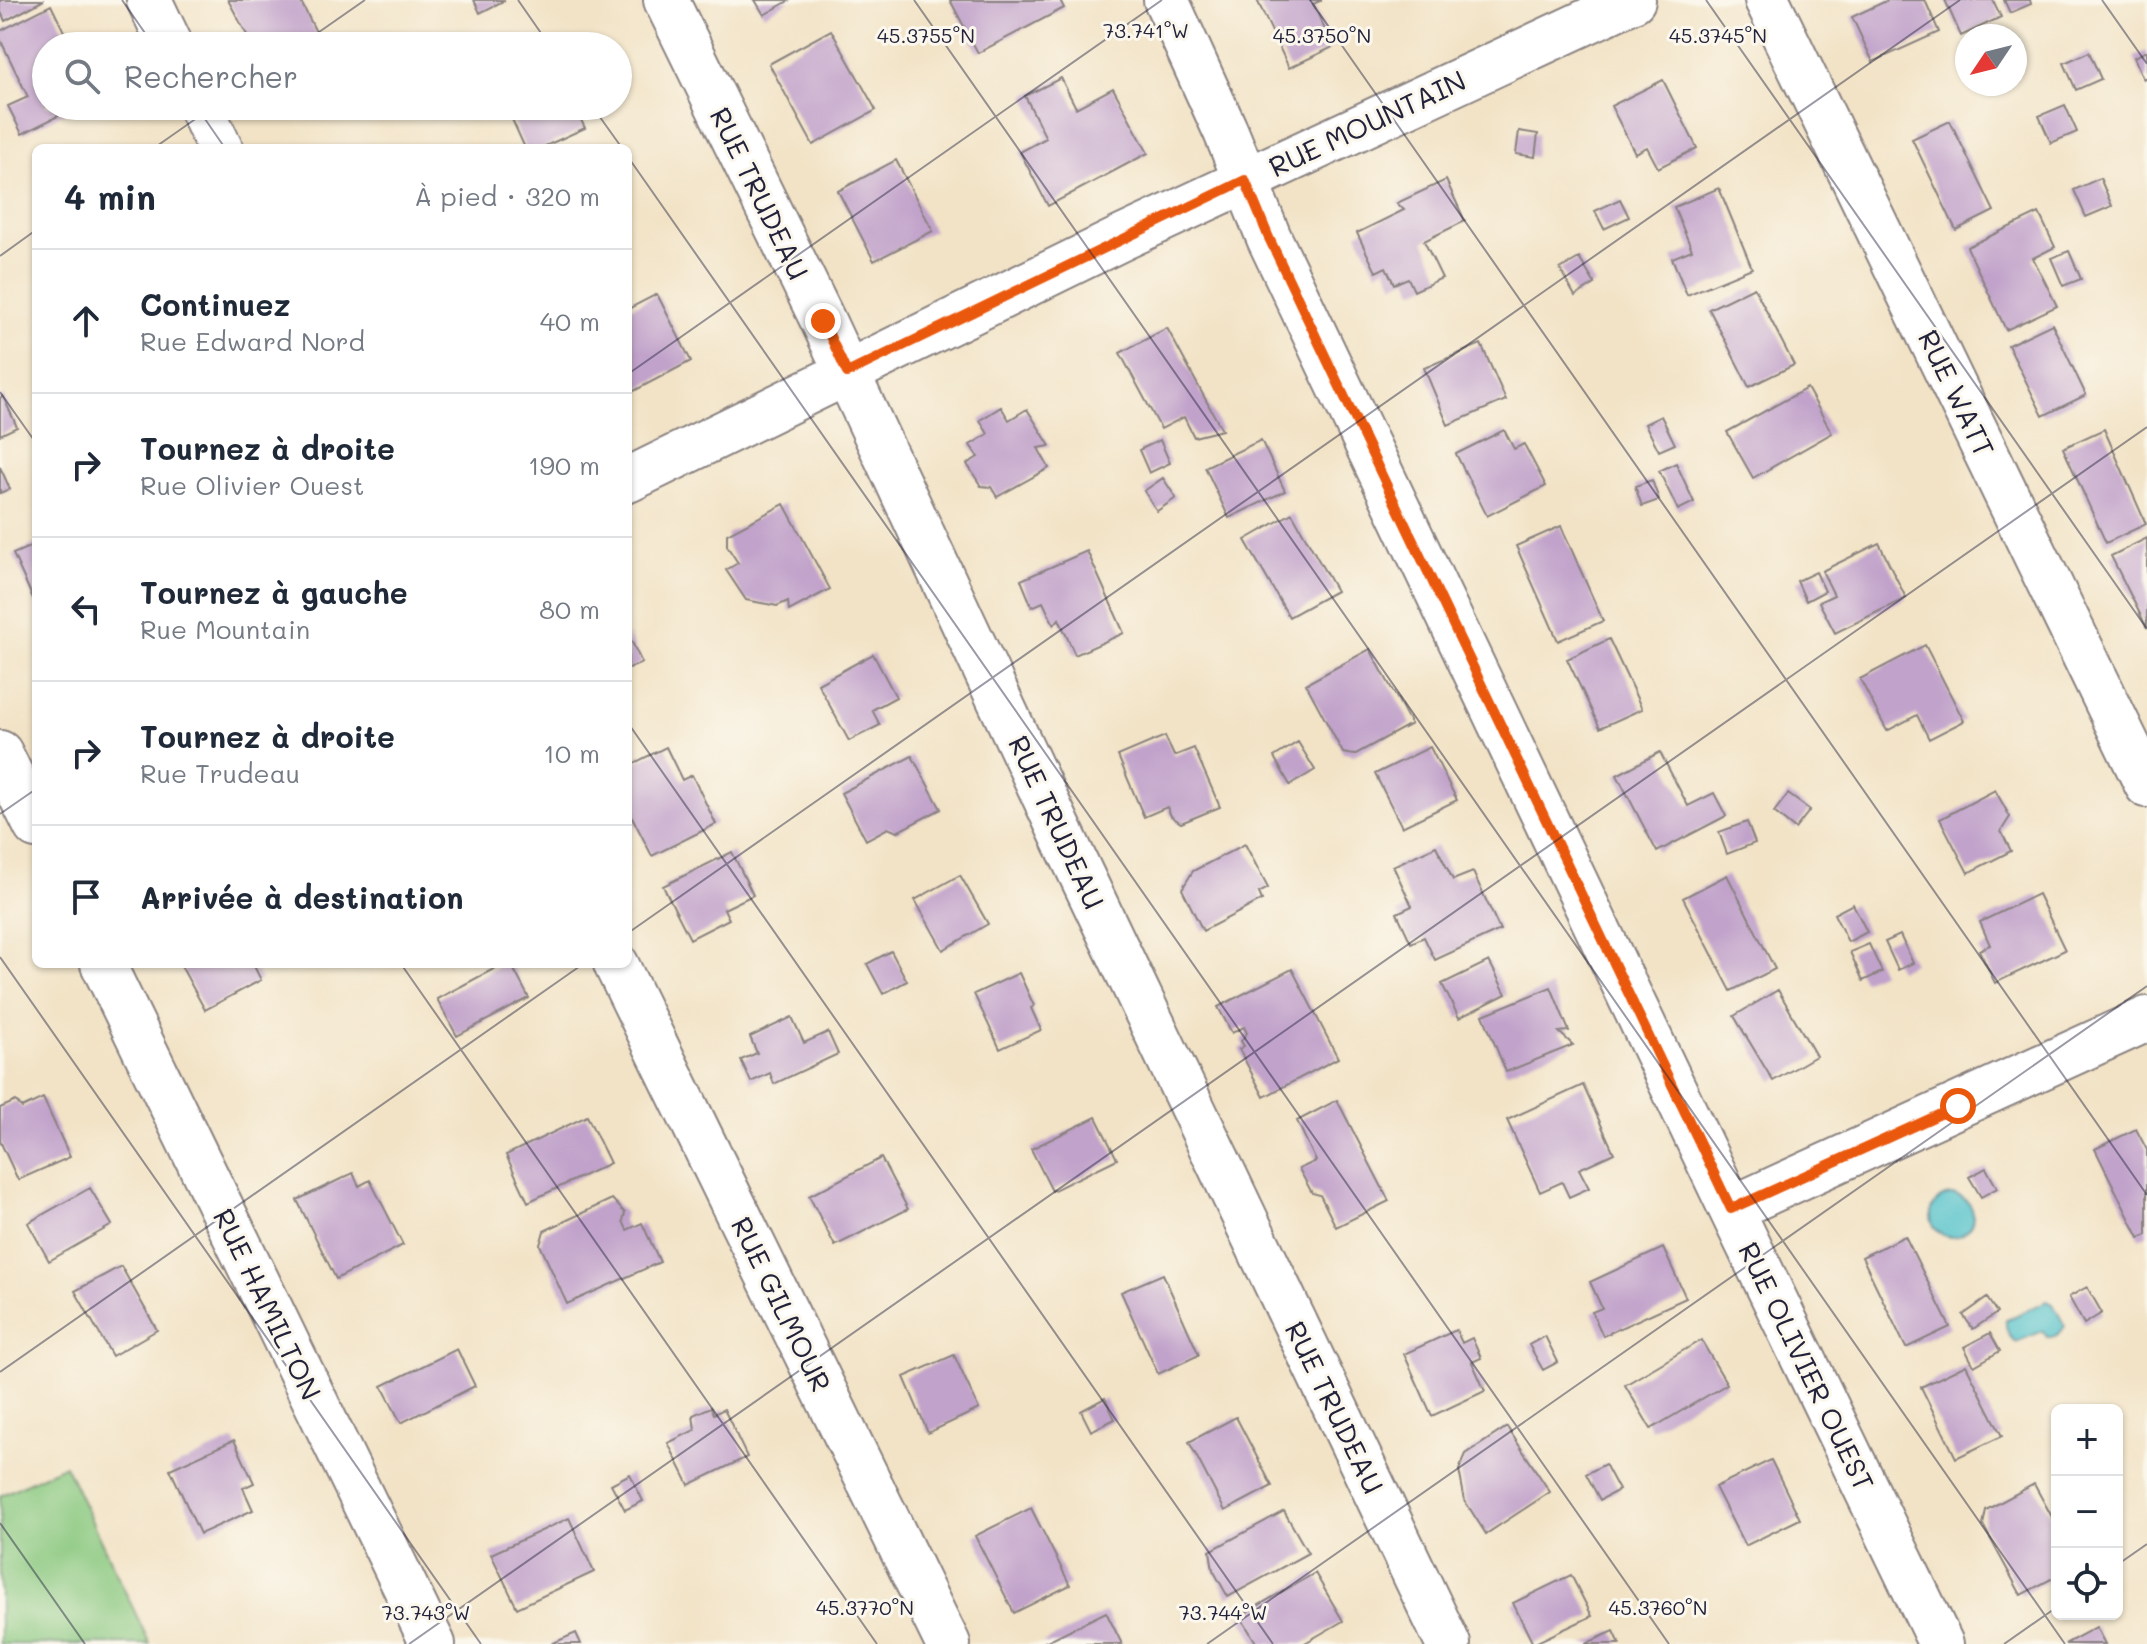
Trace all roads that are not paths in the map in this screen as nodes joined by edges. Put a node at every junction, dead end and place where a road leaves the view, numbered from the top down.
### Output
1 (149, 0) edge
2 (666, 0) edge
3 (1166, 0) edge
4 (1633, 0) edge
5 (1767, 0) edge
6 (164, 32) edge
7 (207, 120) edge
8 (218, 144) edge
9 (1245, 180) junction
10 (847, 373) junction
11 (632, 478) edge
12 (12, 773) edge
13 (2147, 785) edge
14 (32, 817) edge
15 (105, 968) edge
16 (618, 968) edge
17 (2147, 1019) edge
18 (1731, 1209) junction
19 (433, 1644) edge
20 (948, 1644) edge
21 (1448, 1644) edge
22 (1941, 1644) edge

1 - 6 street
2 - 10 street, RUE TRUDEAU
3 - 9 street, RUE OLIVIER OUEST
4 - 9 street, RUE MOUNTAIN
5 - 13 street, RUE WATT
7 - 8 street
9 - 10 street, RUE MOUNTAIN
9 - 18 street, RUE OLIVIER OUEST
10 - 11 street, RUE MOUNTAIN
10 - 21 street, RUE TRUDEAU
12 - 14 street
15 - 19 street, RUE HAMILTON
16 - 20 street, RUE GILMOUR
17 - 18 street
18 - 22 street, RUE OLIVIER OUEST

